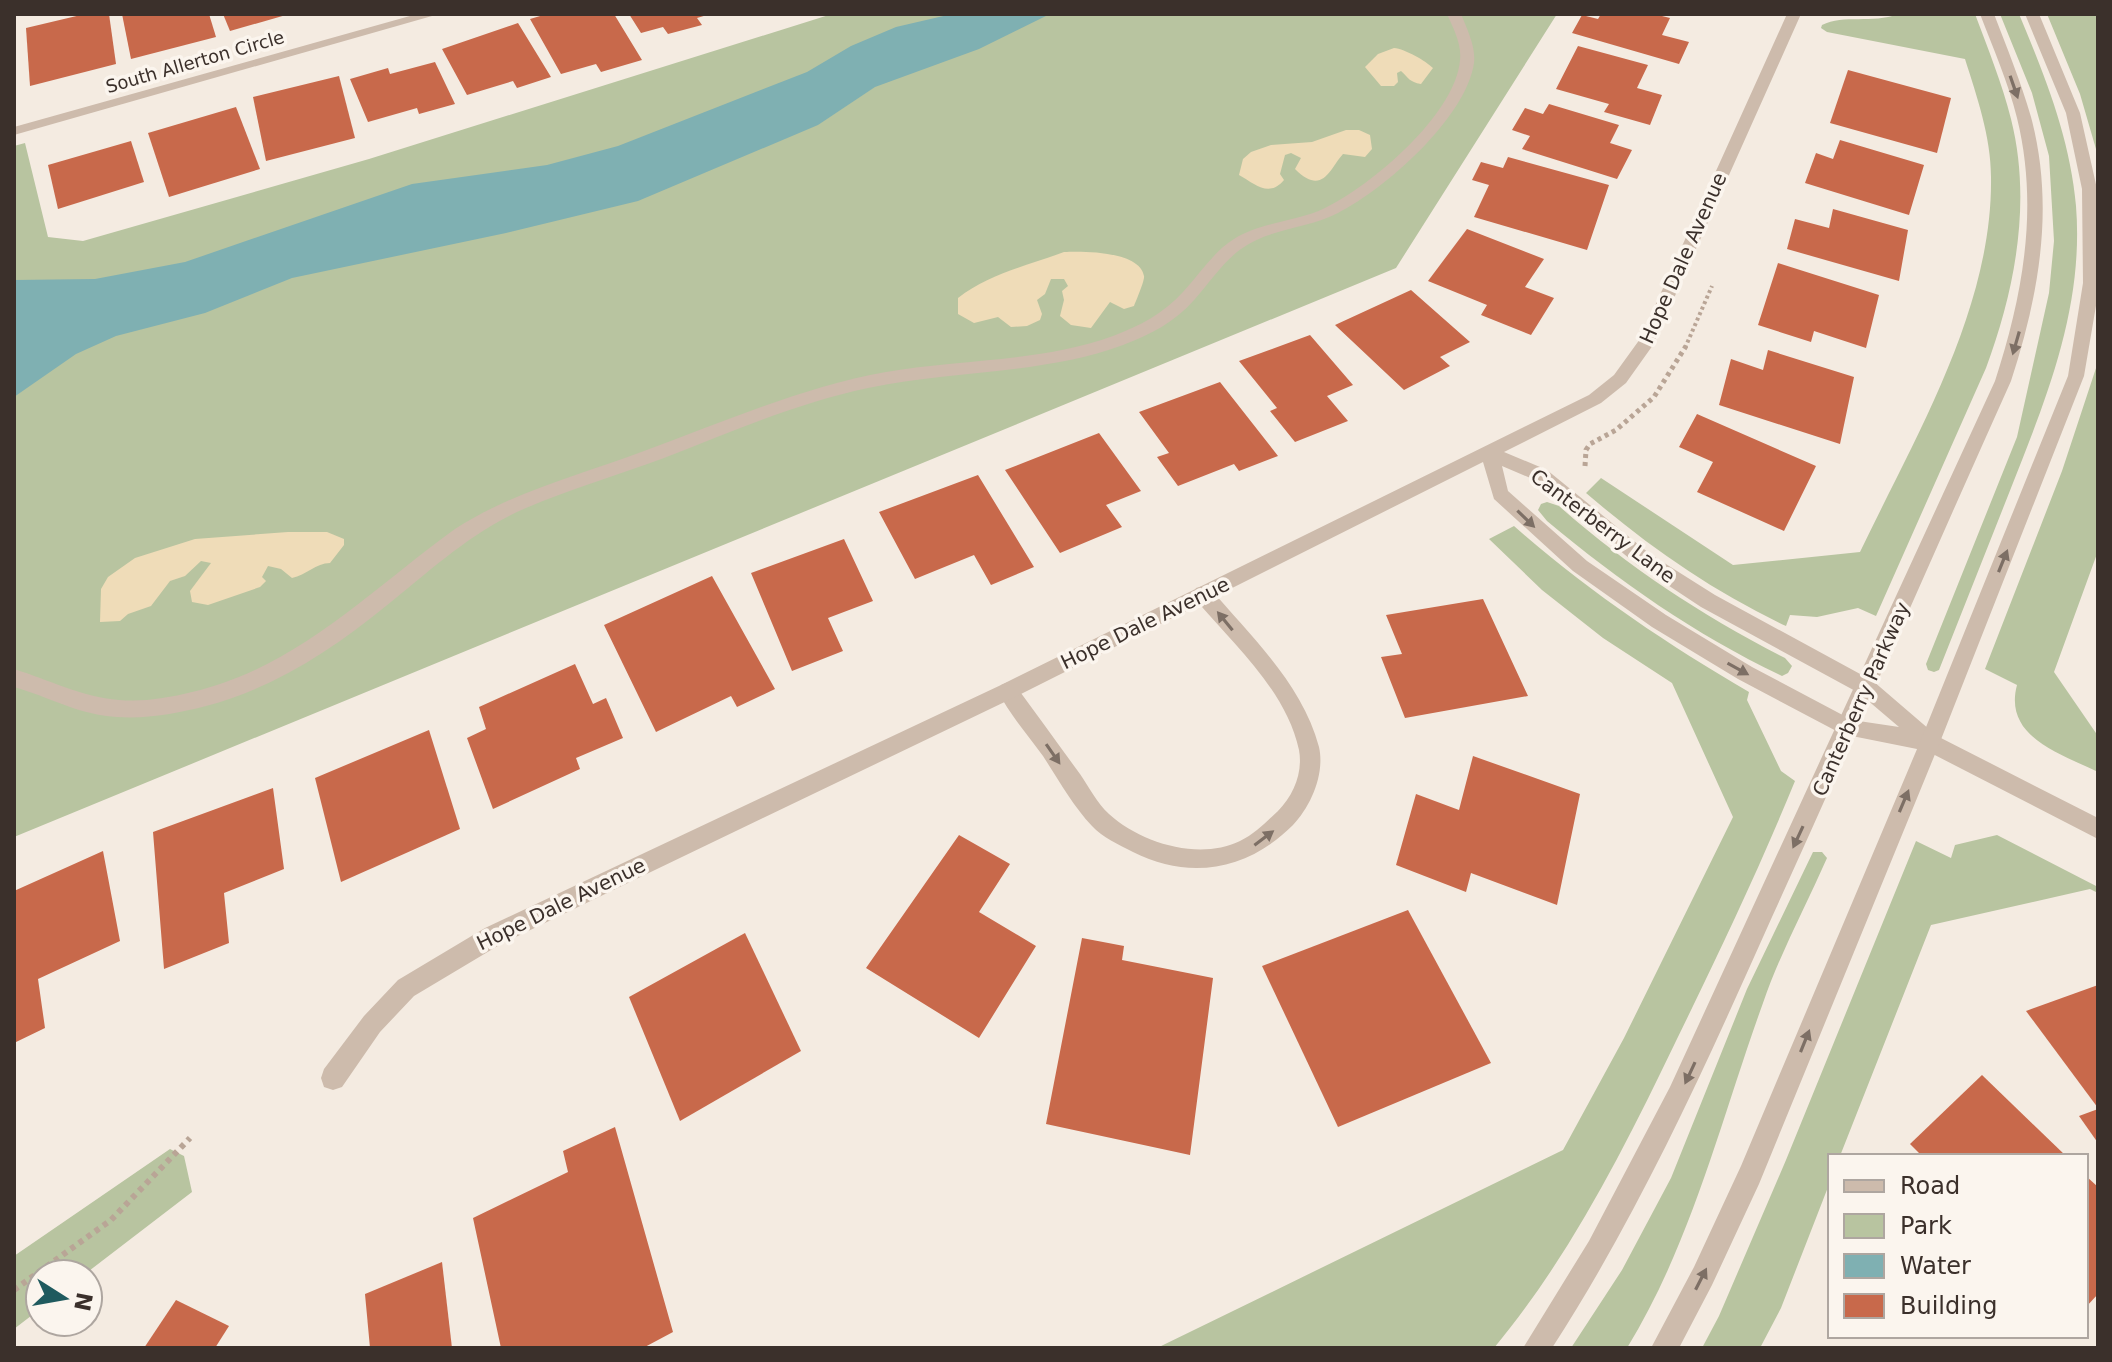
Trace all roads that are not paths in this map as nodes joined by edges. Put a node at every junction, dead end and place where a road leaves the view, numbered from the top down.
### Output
1 (432, 14) edge
2 (1454, 14) edge
3 (1794, 14) edge
4 (1987, 14) edge
5 (2032, 14) edge
6 (14, 131) edge
7 (1490, 453) junction
8 (1203, 594) junction
9 (14, 678) edge
10 (1866, 687) junction
11 (1008, 691) junction
12 (1849, 728) junction
13 (1930, 742) junction
14 (2098, 829) edge
15 (333, 1078) dead end
16 (1536, 1348) edge
17 (1664, 1348) edge

1 - 6 street, South Allerton Circle
2 - 9 street
3 - 7 street, Hope Dale Avenue
4 -> 10 street, Canterberry Parkway
13 -> 5 street
7 - 8 street, Hope Dale Avenue
7 - 10 street, Canterberry Lane
7 -> 12 street, Canterberry Lane
8 - 11 street, Hope Dale Avenue
11 -> 8 street
10 - 12 street, Canterberry Parkway
10 - 13 street, Canterberry Lane
11 - 15 street, Hope Dale Avenue
12 - 13 street, Canterberry Lane
12 -> 16 street, Canterberry Parkway
13 - 14 street, Canterberry Lane
17 -> 13 street

